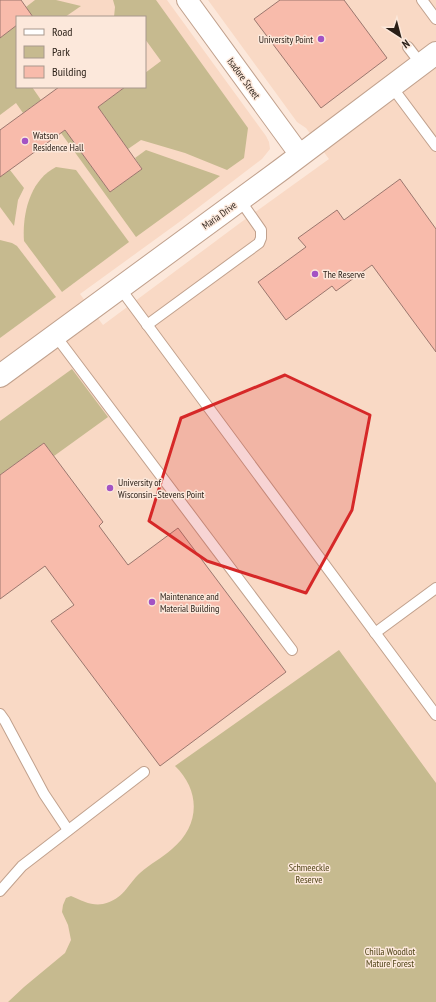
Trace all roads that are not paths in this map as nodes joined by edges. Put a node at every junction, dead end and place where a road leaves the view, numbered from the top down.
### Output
1 (188, 0) edge
2 (422, 0) edge
3 (436, 19) edge
4 (408, 47) dead end
5 (429, 59) edge
6 (392, 87) junction
7 (436, 146) edge
8 (300, 155) junction
9 (240, 200) junction
10 (120, 288) junction
11 (147, 324) junction
12 (55, 335) junction
13 (0, 376) edge
14 (436, 588) edge
15 (376, 633) junction
16 (292, 650) dead end
17 (0, 714) edge
18 (436, 715) edge
19 (144, 772) dead end
20 (68, 830) junction
21 (0, 891) edge

1 - 8 street, Isadore Street
2 - 3 lane
4 - 5 lane
5 - 6 street, Maria Drive
6 - 7 lane
6 - 8 street, Maria Drive
8 - 9 street, Maria Drive
9 - 10 street, Maria Drive
9 - 11 lane
10 - 11 lane
10 - 12 street, Maria Drive
11 - 15 lane
12 - 13 street, Maria Drive
12 - 16 lane
14 - 15 lane
15 - 18 lane
17 - 20 lane
19 - 20 lane
20 - 21 lane

